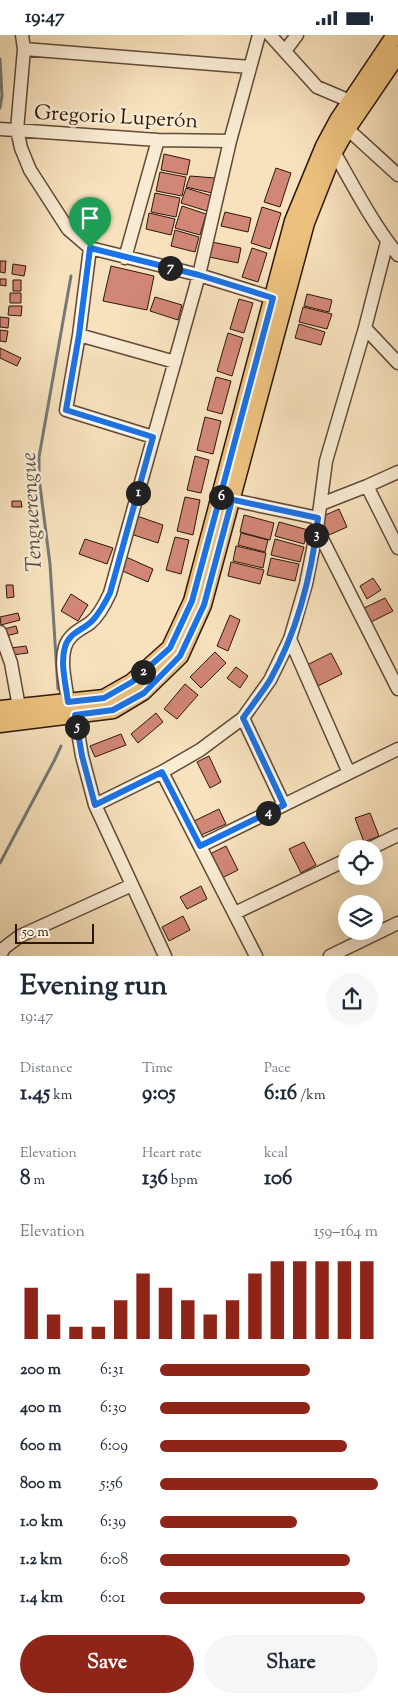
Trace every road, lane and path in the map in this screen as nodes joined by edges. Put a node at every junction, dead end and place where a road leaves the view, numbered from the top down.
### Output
1 (22, 35) edge
2 (259, 35) edge
3 (270, 35) edge
4 (297, 35) edge
5 (395, 35) edge
6 (24, 49) junction
7 (285, 51) junction
8 (398, 54) edge
9 (250, 67) junction
10 (350, 101) junction
11 (343, 125) junction
12 (0, 129) edge
13 (17, 130) junction
14 (158, 140) junction
15 (230, 141) junction
16 (329, 149) junction
17 (398, 175) edge
18 (387, 242) junction
19 (90, 248) junction
20 (398, 255) edge
21 (126, 258) junction
22 (199, 275) junction
23 (273, 298) junction
24 (365, 328) junction
25 (79, 335) junction
26 (175, 362) junction
27 (398, 363) edge
28 (153, 437) junction
29 (398, 472) edge
30 (367, 487) junction
31 (226, 499) junction
32 (321, 504) junction
33 (318, 524) junction
34 (398, 548) edge
35 (0, 632) edge
36 (290, 639) junction
37 (398, 689) edge
38 (19, 707) junction
39 (72, 708) junction
40 (0, 709) edge
41 (243, 718) junction
42 (0, 724) edge
43 (398, 749) edge
44 (162, 772) junction
45 (349, 773) junction
46 (95, 805) junction
47 (284, 805) junction
48 (398, 835) edge
49 (383, 842) edge
50 (200, 846) junction
51 (338, 864) edge
52 (132, 885) junction
53 (234, 913) junction
54 (398, 923) edge
55 (0, 955) edge
56 (164, 955) edge
57 (256, 955) edge
58 (330, 955) edge

1 - 6 street
2 - 9 street
3 - 7 street
4 - 7 street
5 - 10 main road
6 - 9 street
6 - 13 street
7 - 10 street
8 - 11 main road
9 - 15 street
10 - 11 main road
11 - 16 main road
11 - 17 street
12 - 13 street, Gregorio Luperón
13 - 14 street, Gregorio Luperón
13 - 19 street
14 - 15 street, Gregorio Luperón
14 - 21 street
15 - 22 street
16 - 18 street
16 - 23 main road
16 - 31 main road
18 - 20 street
18 - 24 street
19 - 21 street
19 - 25 street
21 - 22 street
22 - 23 street
22 - 26 street
23 - 31 main road
24 - 27 street
24 - 32 street
25 - 26 street
25 - 28 street
26 - 28 street
28 - 39 street
29 - 30 street
30 - 32 street
30 - 34 street
31 - 33 street
31 - 39 main road
32 - 33 street
33 - 36 street
33 - 37 street
35 - 38 street
36 - 41 street
36 - 45 street
38 - 39 main road
38 - 40 main road
39 - 42 main road
39 - 46 street
41 - 44 street
41 - 47 street
43 - 45 street
44 - 46 street
44 - 50 street
45 - 47 street
46 - 52 street
47 - 50 street
48 - 49 street
50 - 53 street
51 - 53 street
52 - 55 street
52 - 56 street
53 - 57 street
54 - 58 street

